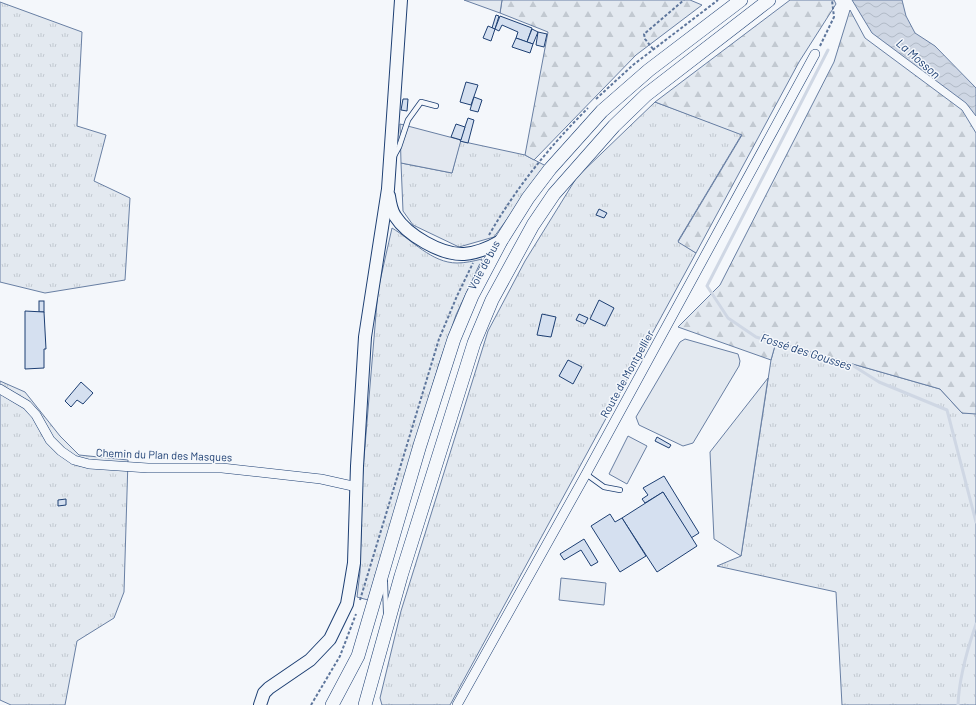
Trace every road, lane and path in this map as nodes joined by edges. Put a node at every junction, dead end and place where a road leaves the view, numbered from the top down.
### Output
1 (402, 0) edge
2 (684, 0) edge
3 (718, 0) edge
4 (741, 0) edge
5 (748, 0) edge
6 (770, 0) edge
7 (832, 0) edge
8 (653, 49) junction
9 (815, 54) joint
10 (608, 88) dead end
11 (436, 106) dead end
12 (390, 162) junction
13 (388, 189) junction
14 (394, 215) junction
15 (381, 230) junction
16 (501, 241) junction
17 (0, 389) edge
18 (586, 474) junction
19 (356, 487) junction
20 (620, 490) dead end
21 (386, 626) junction
22 (260, 705) edge
23 (332, 705) edge
24 (365, 705) edge
25 (457, 705) edge

1 - 12 street
2 - 8 path
3 - 8 path
4 - 16 main road
5 - 21 lane, Voie de bus
6 - 21 main road
7 - 9 path
8 - 10 path
9 - 18 street, Route de Montpellier
11 - 12 lane
12 - 13 street
13 - 14 street
13 - 15 street
14 - 15 street
14 - 16 street
15 - 19 street
16 - 23 main road
17 - 19 street, Chemin du Plan des Masques
18 - 20 lane
18 - 25 street, Route de Montpellier
19 - 22 street
21 - 24 main road

